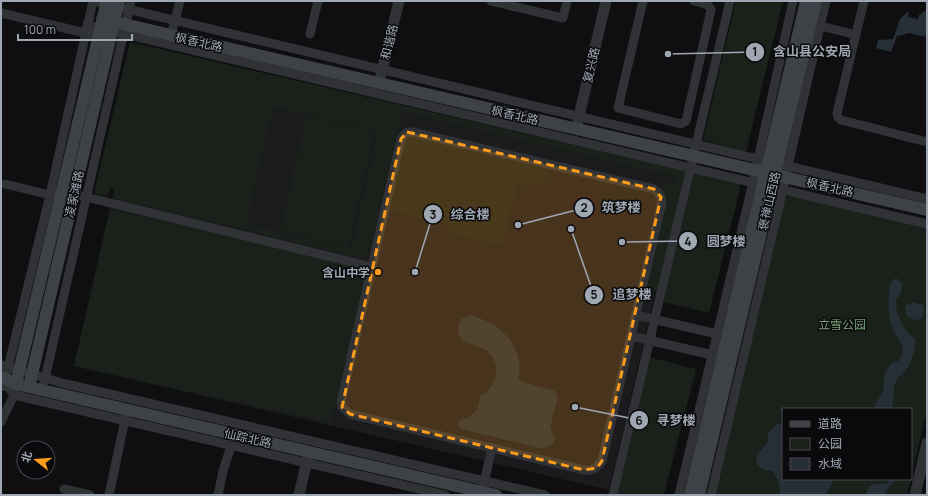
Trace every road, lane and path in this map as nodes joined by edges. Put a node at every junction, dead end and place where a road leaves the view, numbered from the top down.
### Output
1 (93, 1) edge
2 (180, 1) edge
3 (318, 1) edge
4 (399, 1) edge
5 (492, 1) edge
6 (567, 1) edge
7 (606, 1) edge
8 (642, 1) edge
9 (694, 1) edge
10 (730, 1) edge
11 (793, 1) edge
12 (806, 1) edge
13 (816, 1) edge
14 (826, 1) edge
15 (864, 1) edge
16 (106, 3) edge
17 (124, 5) edge
18 (1, 13) edge
19 (175, 21) junction
20 (821, 26) junction
21 (111, 28) junction
22 (86, 29) junction
23 (310, 34) dead end
24 (171, 35) junction
25 (856, 35) junction
26 (699, 61) junction
27 (714, 65) junction
28 (382, 70) junction
29 (379, 83) junction
30 (579, 116) junction
31 (576, 129) junction
32 (927, 142) edge
33 (696, 144) junction
34 (692, 162) junction
35 (772, 168) junction
36 (5, 184) dead end
37 (768, 186) junction
38 (56, 193) junction
39 (74, 194) junction
40 (86, 197) junction
41 (927, 199) edge
42 (927, 210) edge
43 (927, 224) edge
44 (372, 267) junction
45 (636, 314) junction
46 (655, 319) junction
47 (717, 334) junction
48 (631, 336) junction
49 (650, 341) junction
50 (712, 355) junction
51 (32, 374) junction
52 (45, 378) junction
53 (8, 379) edge
54 (29, 387) junction
55 (42, 390) junction
56 (126, 415) junction
57 (1, 422) edge
58 (233, 440) junction
59 (927, 443) edge
60 (492, 448) junction
61 (308, 457) junction
62 (64, 489) dead end
63 (482, 492) junction
64 (90, 495) edge
65 (109, 495) edge
66 (218, 495) edge
67 (299, 495) edge
68 (445, 495) edge
69 (496, 495) edge
70 (545, 495) edge
71 (613, 495) edge
72 (679, 495) edge
73 (690, 495) edge
74 (700, 495) edge
75 (711, 495) edge
76 (915, 495) edge

1 - 16 street
1 - 22 street
2 - 19 street
3 - 23 street
4 - 28 street, 和谐路
5 - 6 street
7 - 30 street, 复兴路
8 - 26 street
9 - 26 street
10 - 27 street
11 - 35 street
12 - 35 main road, 褒禅山西路
13 - 35 main road, 褒禅山西路
14 - 20 street
15 - 25 street
16 - 17 street
16 - 21 main road, 凌家滩路
17 - 19 street
17 - 21 main road, 凌家滩路
18 - 22 street
19 - 24 street
19 - 28 street
20 - 25 street
20 - 35 street
21 - 22 street
21 - 24 main road, 枫香北路
21 - 34 street
21 - 38 main road, 凌家滩路
21 - 39 main road, 凌家滩路
21 - 40 street
22 - 38 street
24 - 29 main road, 枫香北路
25 - 32 street
26 - 27 street
27 - 33 street
28 - 29 street, 和谐路
28 - 30 street
29 - 31 main road, 枫香北路
30 - 31 street, 复兴路
30 - 33 street
31 - 34 main road, 枫香北路
33 - 34 street
33 - 35 street
34 - 35 main road, 枫香北路
34 - 37 street
34 - 46 street
35 - 37 main road, 褒禅山西路
35 - 37 street
35 - 41 street
35 - 42 main road, 枫香北路
36 - 38 street
37 - 43 street
37 - 47 street
37 - 73 main road, 褒禅山西路
37 - 74 main road, 褒禅山西路
37 - 75 street
38 - 39 street
38 - 53 main road, 凌家滩路
39 - 40 street
39 - 51 main road, 凌家滩路
40 - 44 street
40 - 52 street
44 - 45 street
44 - 60 street
45 - 46 street
45 - 48 street
46 - 47 street
46 - 49 street
47 - 50 street
48 - 49 street
48 - 60 street
49 - 50 street
49 - 71 street
50 - 72 street
51 - 52 street
51 - 53 street
51 - 54 main road, 凌家滩路
52 - 55 street
52 - 70 street
53 - 54 main road, 仙踪北路
53 - 56 street
53 - 57 street
54 - 55 main road, 仙踪北路
55 - 56 main road, 仙踪北路
56 - 58 main road, 仙踪北路
56 - 65 street
58 - 61 main road, 仙踪北路
58 - 66 street
59 - 76 street
60 - 63 street
61 - 63 main road, 仙踪北路
61 - 67 street
61 - 68 street
62 - 64 street
63 - 69 main road, 仙踪北路

